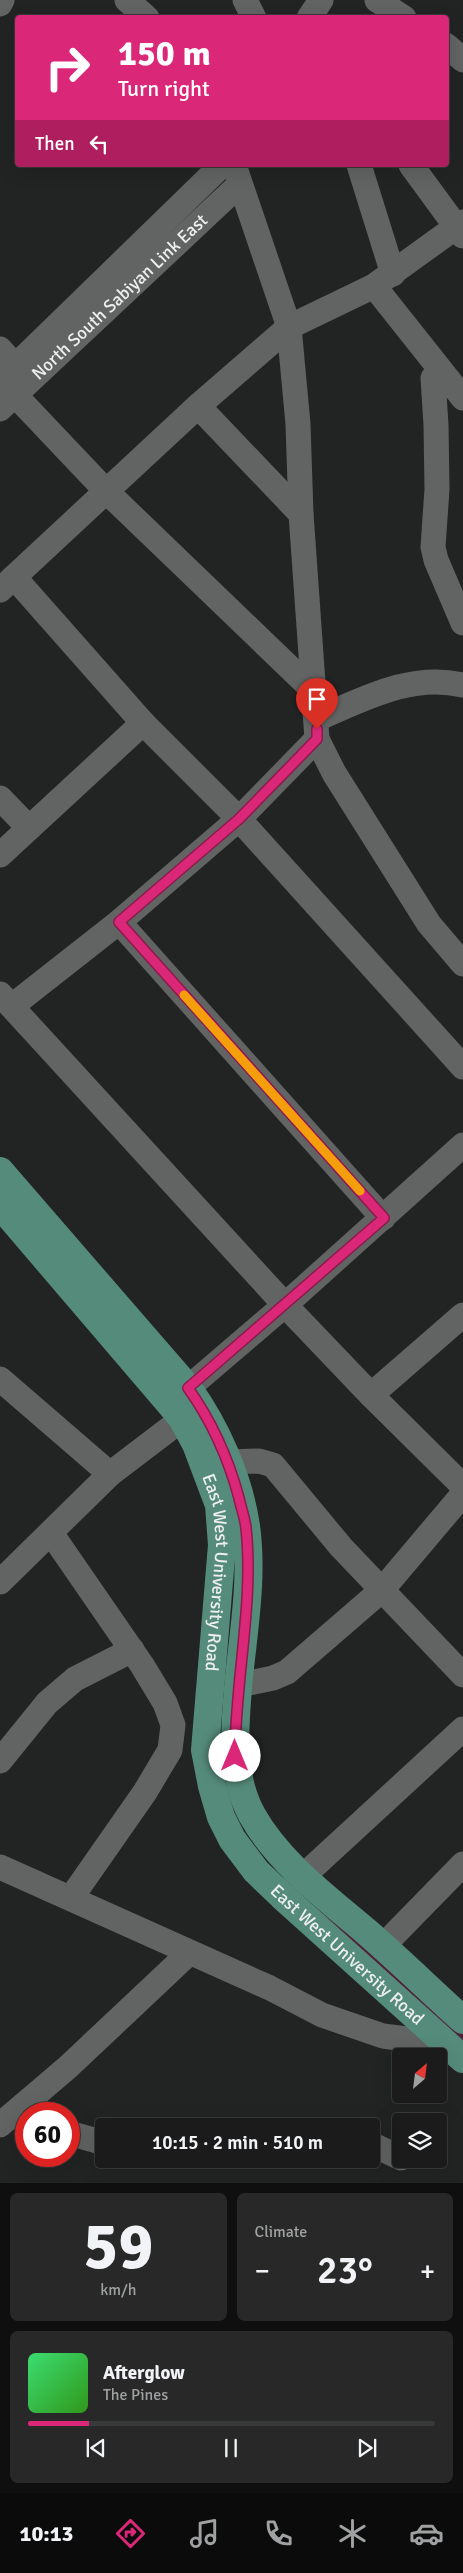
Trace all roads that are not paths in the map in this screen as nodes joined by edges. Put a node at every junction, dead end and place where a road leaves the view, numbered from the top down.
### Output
1 (2, 0) edge
2 (127, 0) edge
3 (245, 0) edge
4 (320, 0) edge
5 (377, 0) edge
6 (0, 4) edge
7 (144, 15) edge
8 (252, 15) edge
9 (311, 15) edge
10 (400, 15) edge
11 (449, 48) edge
12 (463, 60) edge
13 (220, 167) edge
14 (359, 167) edge
15 (413, 167) edge
16 (237, 174) edge
17 (461, 228) edge
18 (384, 280) junction
19 (290, 328) junction
20 (10, 380) edge
21 (456, 389) edge
22 (198, 406) junction
23 (107, 492) junction
24 (301, 514) junction
25 (7, 584) edge
26 (463, 624) edge
27 (460, 687) edge
28 (315, 692) junction
29 (143, 723) junction
30 (317, 729) junction
31 (0, 798) edge
32 (239, 819) junction
33 (29, 828) junction
34 (0, 855) edge
35 (119, 922) junction
36 (463, 964) edge
37 (6, 1000) edge
38 (463, 1067) edge
39 (463, 1145) edge
40 (0, 1171) edge
41 (0, 1205) edge
42 (384, 1218) junction
43 (285, 1305) junction
44 (463, 1315) edge
45 (0, 1379) edge
46 (371, 1395) junction
47 (190, 1404) junction
48 (228, 1462) junction
49 (110, 1474) junction
50 (463, 1486) edge
51 (463, 1494) edge
52 (51, 1533) junction
53 (0, 1582) edge
54 (382, 1590) junction
55 (132, 1650) junction
56 (463, 1676) edge
57 (239, 1684) junction
58 (463, 1729) edge
59 (0, 1761) edge
60 (463, 1864) edge
61 (0, 1867) edge
62 (302, 1876) junction
63 (282, 1896) junction
64 (71, 1898) junction
65 (383, 1946) junction
66 (189, 1953) junction
67 (463, 2020) edge
68 (455, 2052) edge
69 (43, 2102) edge
70 (15, 2118) edge
71 (0, 2125) edge
72 (80, 2136) edge
73 (95, 2140) edge
74 (380, 2148) edge
75 (392, 2154) edge

1 - 6 street
2 - 7 street
3 - 8 street
4 - 9 street
5 - 10 street
11 - 12 street
13 - 20 street, North South Sabiyan Link East
14 - 18 street
15 - 17 street
16 - 19 street
16 - 20 street, North South Sabiyan Link East
17 - 18 street
18 - 19 street
18 - 21 street
19 - 22 street
19 - 24 street
20 - 23 street
21 - 26 street
22 - 23 street
22 - 24 street
23 - 25 street
23 - 28 street
24 - 28 street
25 - 29 street
27 - 30 street
28 - 30 street
29 - 32 street
29 - 33 street
30 - 32 street
30 - 36 street
31 - 33 street
32 - 35 street
32 - 38 street
33 - 34 street
35 - 37 street
35 - 42 street
37 - 43 street
39 - 42 street
40 - 47 main road, East West University Road
41 - 47 main road, East West University Road
42 - 43 street
43 - 46 street
43 - 47 street
44 - 46 street
45 - 49 street
46 - 50 street
47 - 48 main road, East West University Road
47 - 49 street
47 - 63 main road, East West University Road
48 - 54 street
48 - 57 main road, East West University Road
49 - 52 street
51 - 54 street
52 - 53 street
52 - 55 street
54 - 56 street
54 - 57 street
55 - 59 street
55 - 64 street
57 - 62 main road, East West University Road
58 - 62 street
60 - 65 street
61 - 64 street
62 - 63 street
62 - 65 main road, East West University Road
63 - 68 main road, East West University Road
64 - 66 street
65 - 67 main road, East West University Road
66 - 68 street
66 - 69 street
70 - 71 street
72 - 73 street
74 - 75 street

